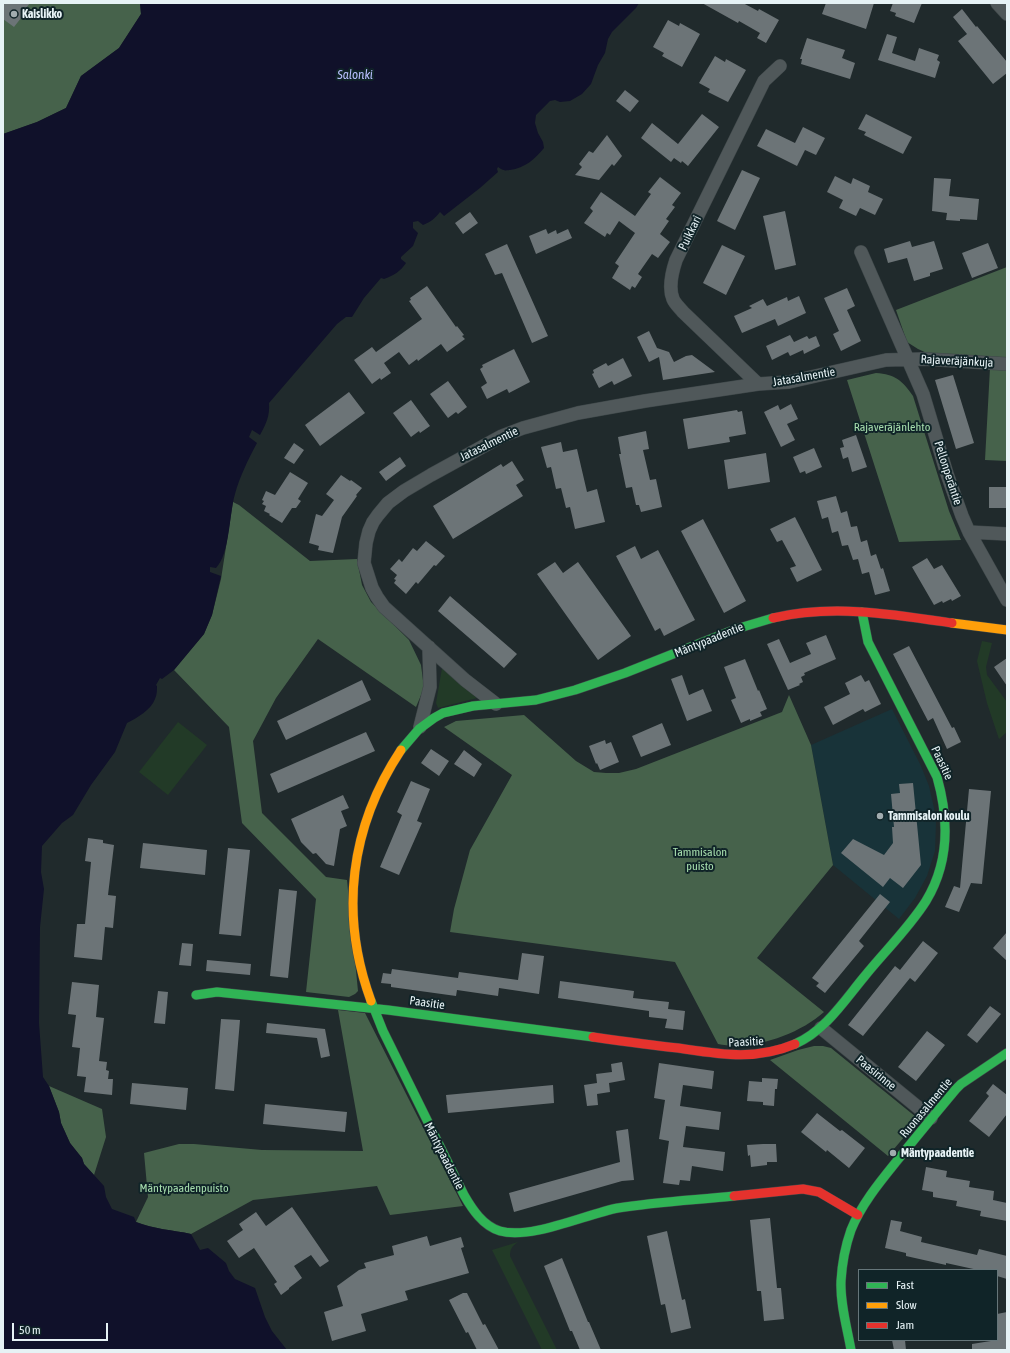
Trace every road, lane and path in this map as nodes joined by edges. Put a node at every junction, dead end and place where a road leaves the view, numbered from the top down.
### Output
1 (780, 66) dead end
2 (861, 252) dead end
3 (908, 359) junction
4 (1007, 364) edge
5 (758, 384) junction
6 (969, 532) junction
7 (1007, 534) edge
8 (1007, 600) edge
9 (862, 612) junction
10 (1007, 630) edge
11 (429, 646) junction
12 (496, 704) junction
13 (420, 727) junction
14 (196, 995) dead end
15 (373, 1008) junction
16 (820, 1028) junction
17 (1007, 1053) edge
18 (931, 1118) junction
19 (858, 1215) junction
20 (851, 1350) edge

1 - 5 street, Puikkari
2 - 3 street, Pellonperäntie
3 - 4 street, Rajaveräjänkuja
3 - 5 street, Jatasalmentie
3 - 6 street, Pellonperäntie
5 - 11 street, Jatasalmentie
6 - 7 street
6 - 8 street, Pellonperäntie
9 - 10 street, Mäntypaadentie
9 - 12 street, Mäntypaadentie
9 - 16 street, Paasitie
11 - 12 street, Jatasalmentie
11 - 13 street, Mäntypaadentie
12 - 13 street, Mäntypaadentie
13 - 15 street, Mäntypaadentie
14 - 15 street, Paasitie
15 - 16 street, Paasitie
15 - 19 street, Mäntypaadentie
16 - 18 street, Paasirinne
17 - 18 street, Ruonasalmentie
18 - 19 street, Ruonasalmentie
19 - 20 street, Ruonasalmentie

